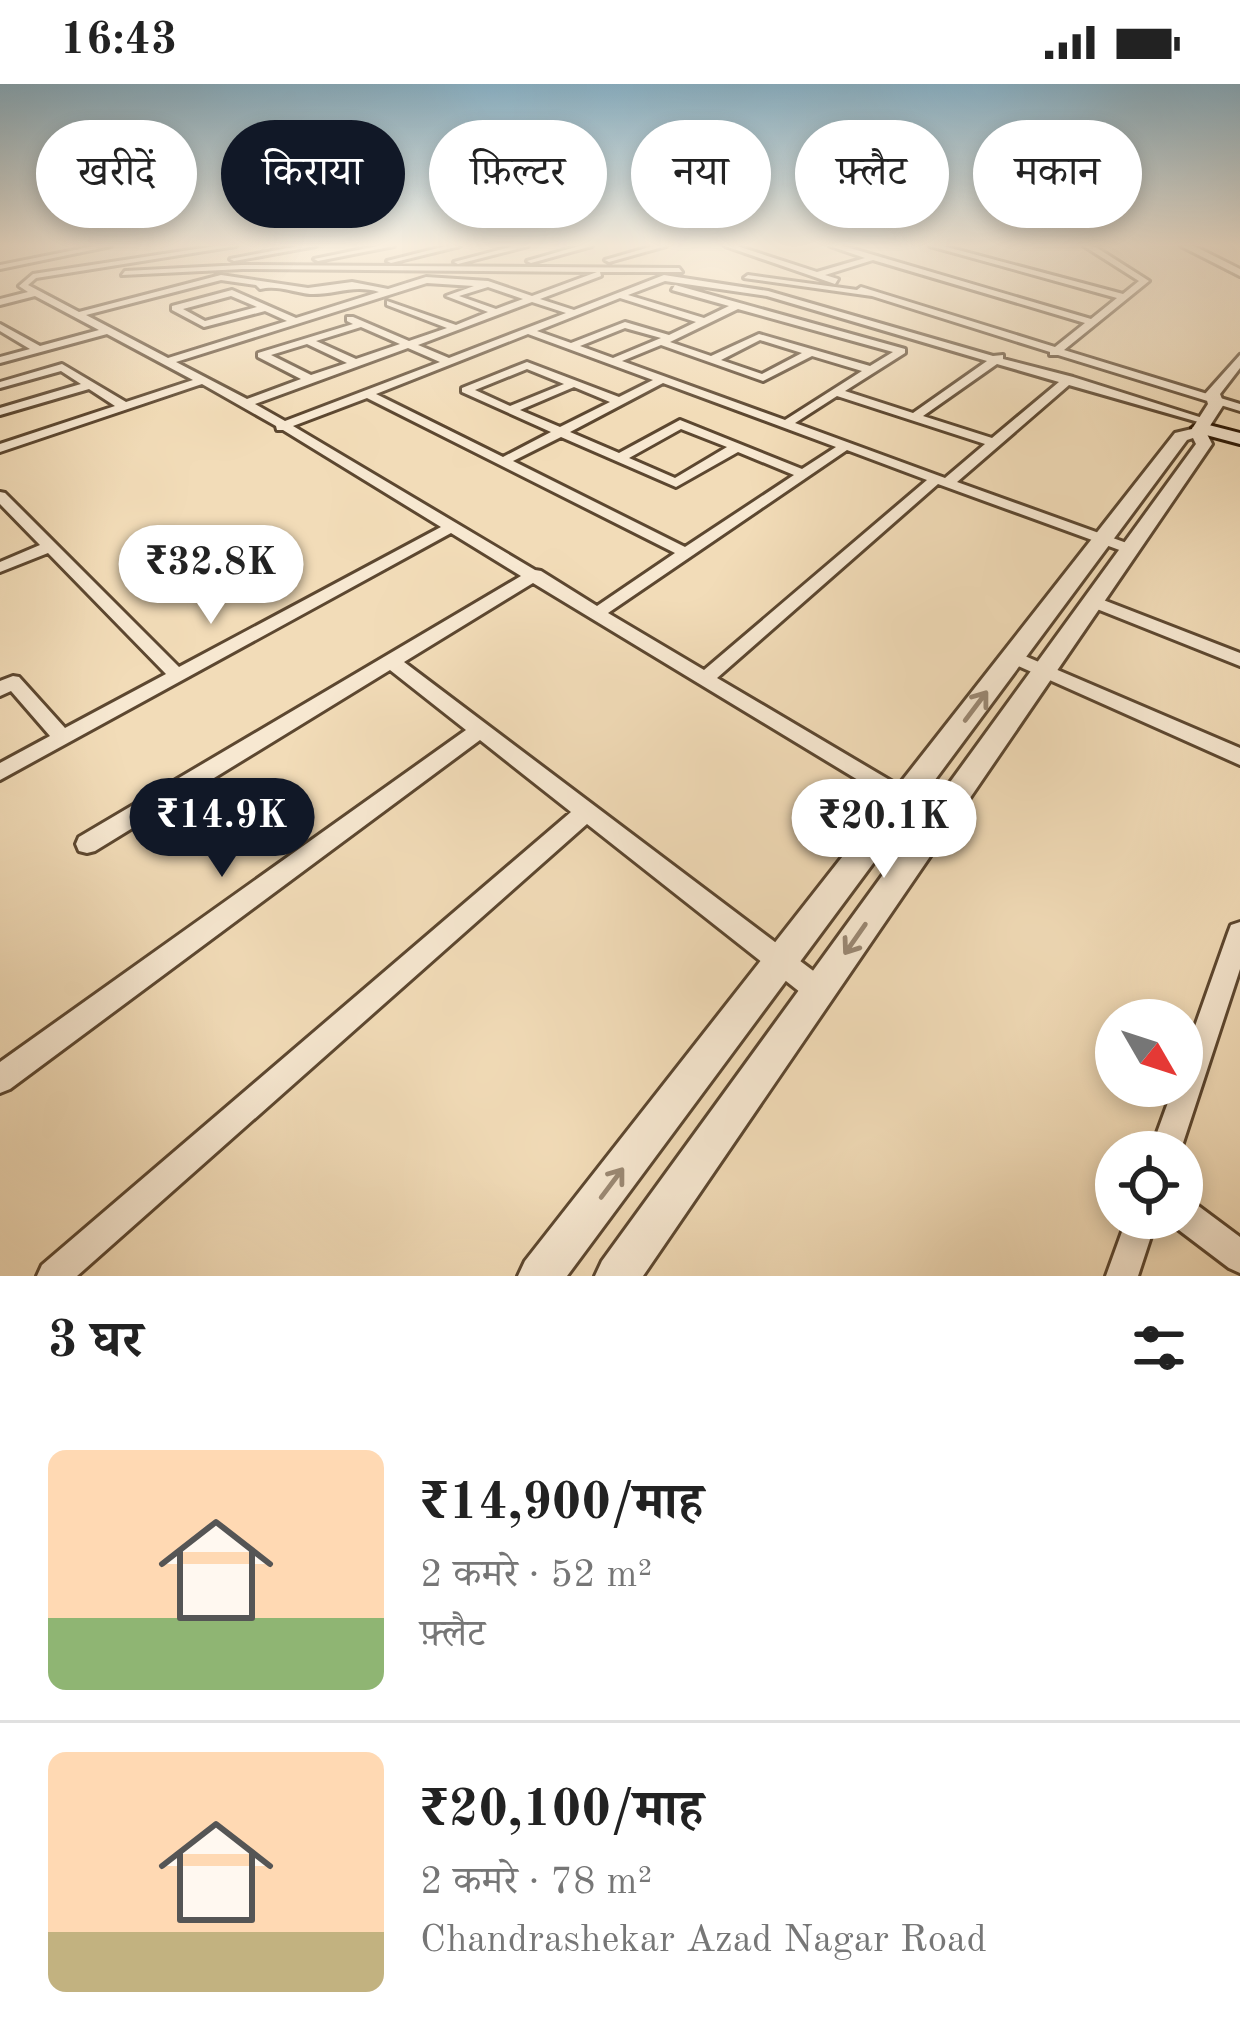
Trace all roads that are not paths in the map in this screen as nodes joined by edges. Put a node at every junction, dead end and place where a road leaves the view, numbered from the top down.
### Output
1 (58, 302) edge
2 (127, 302) edge
3 (161, 302) edge
4 (199, 302) edge
5 (251, 302) edge
6 (370, 302) edge
7 (394, 302) edge
8 (433, 302) edge
9 (466, 302) edge
10 (526, 302) edge
11 (541, 302) edge
12 (604, 302) edge
13 (637, 302) edge
14 (722, 302) edge
15 (791, 302) edge
16 (897, 302) edge
17 (1022, 302) edge
18 (1121, 302) edge
19 (737, 306) junction
20 (175, 308) junction
21 (265, 308) junction
22 (329, 310) junction
23 (407, 310) junction
24 (496, 312) junction
25 (575, 313) junction
26 (80, 314) junction
27 (295, 321) junction
28 (704, 322) junction
29 (1094, 323) junction
30 (361, 324) junction
31 (0, 327) edge
32 (456, 328) junction
33 (110, 330) junction
34 (529, 331) junction
35 (6, 336) edge
36 (928, 337) junction
37 (665, 340) junction
38 (308, 341) junction
39 (408, 344) junction
40 (571, 346) junction
41 (39, 350) junction
42 (901, 351) junction
43 (811, 352) junction
44 (1054, 353) junction
45 (999, 357) junction
46 (1240, 359) edge
47 (0, 360) edge
48 (712, 360) junction
49 (169, 361) junction
50 (448, 362) junction
51 (614, 362) junction
52 (356, 363) junction
53 (871, 370) junction
54 (423, 372) junction
55 (310, 379) junction
56 (1069, 379) junction
57 (203, 380) junction
58 (663, 380) junction
59 (575, 383) junction
60 (0, 385) edge
61 (90, 385) junction
62 (466, 390) junction
63 (836, 392) junction
64 (368, 394) junction
65 (1240, 394) edge
66 (621, 402) junction
67 (246, 403) junction
68 (1216, 404) junction
69 (124, 406) junction
70 (1240, 408) edge
71 (510, 410) junction
72 (0, 412) edge
73 (913, 418) junction
74 (786, 424) junction
75 (281, 427) junction
76 (1202, 427) junction
77 (563, 433) junction
78 (1240, 440) edge
79 (994, 442) junction
80 (845, 446) junction
81 (737, 447) junction
82 (0, 448) edge
83 (620, 458) junction
84 (506, 460) junction
85 (804, 474) junction
86 (942, 481) junction
87 (0, 496) edge
88 (448, 529) junction
89 (1116, 544) junction
90 (47, 548) junction
91 (686, 554) junction
92 (0, 567) edge
93 (536, 574) junction
94 (1094, 601) junction
95 (599, 612) junction
96 (1013, 657) junction
97 (1240, 659) edge
98 (392, 662) junction
99 (0, 664) edge
100 (1044, 670) junction
101 (178, 676) junction
102 (704, 679) junction
103 (6, 686) edge
104 (480, 730) junction
105 (63, 738) junction
106 (1240, 757) edge
107 (0, 772) edge
108 (905, 799) junction
109 (585, 813) junction
110 (939, 820) junction
111 (86, 844) dead end
112 (1240, 933) edge
113 (782, 961) junction
114 (819, 992) junction
115 (0, 1079) edge
116 (1172, 1131) edge
117 (1203, 1229) edge
118 (1135, 1239) edge
119 (1240, 1257) edge
120 (53, 1276) edge
121 (540, 1276) edge
122 (617, 1276) edge
123 (1122, 1276) edge

1 - 26 street
2 - 26 street
3 - 20 street
4 - 20 street
5 - 21 street
6 - 22 street
7 - 23 street
8 - 23 street
9 - 24 street
10 - 24 street
11 - 25 street
12 - 25 street
13 - 28 street
14 - 19 street
15 - 36 street
16 - 44 street
17 - 29 street
18 - 29 street
19 - 28 street
19 - 42 street
20 - 21 street
21 - 27 street
22 - 27 street
22 - 30 street
23 - 32 street
24 - 32 street
25 - 34 street
26 - 33 street
27 - 49 street
28 - 37 street
29 - 44 street
30 - 38 street
30 - 39 street
31 - 35 street
32 - 39 street
33 - 41 street
33 - 49 street
34 - 40 street
34 - 50 street
35 - 41 street
36 - 42 street
36 - 45 street
37 - 40 street
37 - 48 street
37 - 51 street
38 - 52 street
38 - 55 street
39 - 50 street
39 - 52 street
40 - 51 street
41 - 47 street
42 - 53 street
43 - 48 street
43 - 48 street
43 - 53 street
44 - 68 street
45 - 56 street
45 - 73 street
46 - 68 street
49 - 57 street
50 - 54 street
51 - 58 street
52 - 55 street
53 - 63 street
54 - 62 street
54 - 64 street
55 - 67 street
56 - 76 street
56 - 79 street
57 - 67 street
57 - 69 street
58 - 66 street
58 - 74 street
59 - 62 street
59 - 66 street
59 - 71 street
60 - 61 street
61 - 69 street
61 - 72 street
62 - 71 street
63 - 73 street
63 - 74 street
64 - 75 street
64 - 84 street
65 - 68 street
66 - 77 street
67 - 75 street
68 - 70 street
68 - 76 street
69 - 82 street
71 - 77 street
73 - 79 street
74 - 80 street
75 - 88 street
76 - 78 main road
76 - 89 street
77 - 83 street
77 - 84 street
79 - 86 street
80 - 85 street
80 - 86 street
81 - 83 street
81 - 83 street
81 - 85 street
84 - 91 street
85 - 91 street
86 - 89 street
86 - 102 street
87 - 90 street
88 - 93 street
88 - 101 street
89 - 94 street
89 - 96 street
90 - 92 street
90 - 101 street
91 - 95 street
93 - 95 street
93 - 98 street
94 - 97 street
94 - 100 street
95 - 102 street
96 - 100 street
108 -> 96 street
98 - 104 street
98 - 111 street
99 - 103 street
100 - 106 street
100 - 110 street
101 - 105 street
102 - 108 street
103 - 105 street
104 - 109 street
104 - 115 street
105 - 107 street
108 - 110 street
108 - 113 street
109 - 113 street
109 - 120 street
110 -> 114 street
112 - 116 street
113 - 114 street
121 -> 113 street
114 - 122 street
117 - 119 street
118 - 123 street

